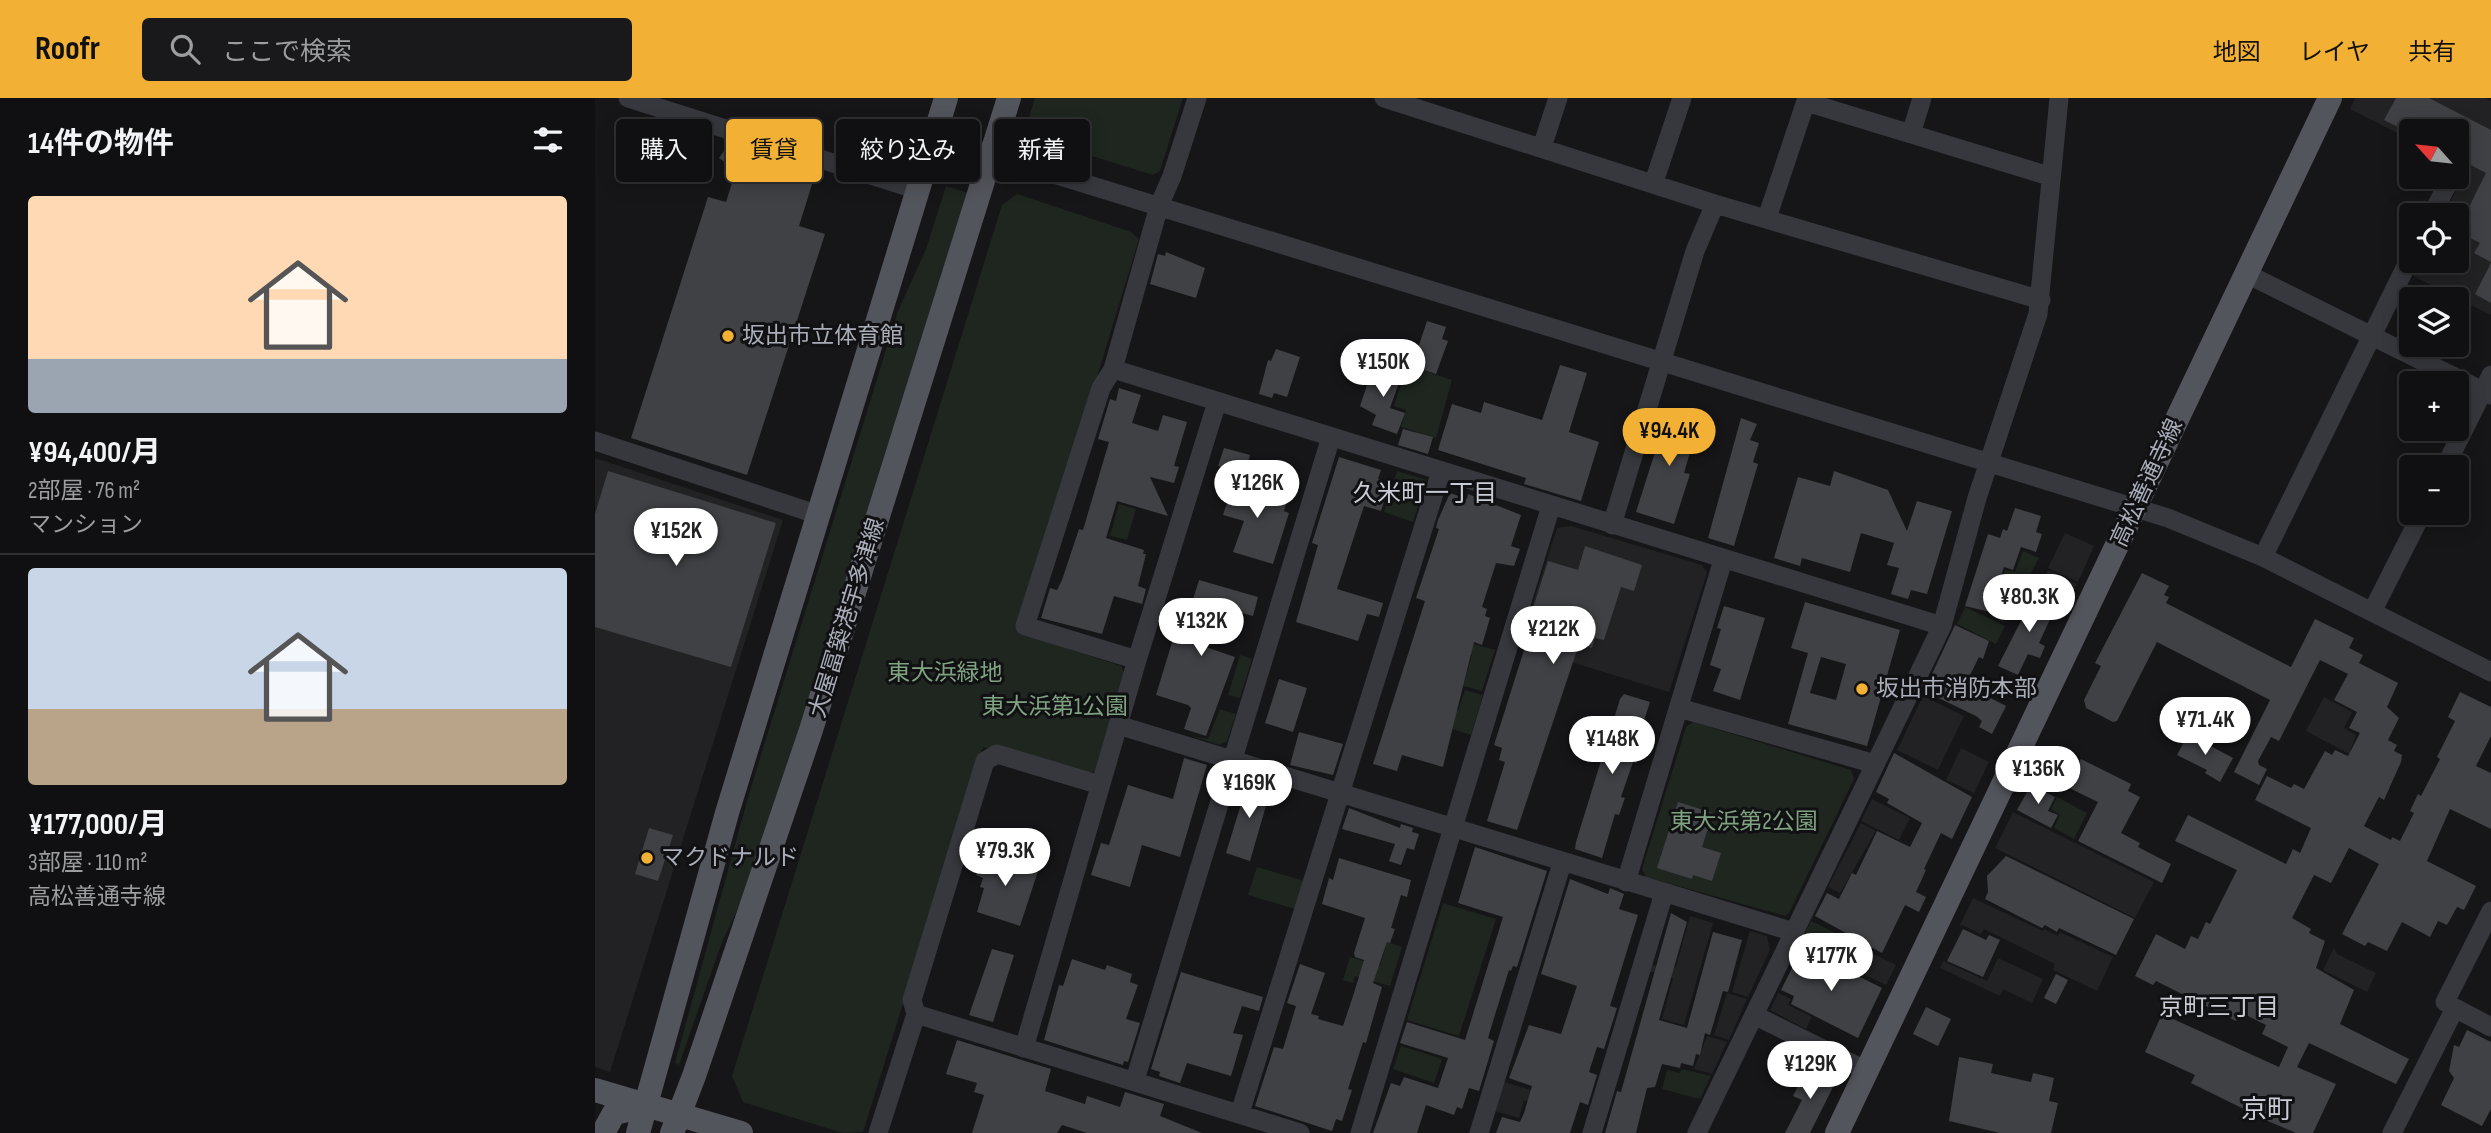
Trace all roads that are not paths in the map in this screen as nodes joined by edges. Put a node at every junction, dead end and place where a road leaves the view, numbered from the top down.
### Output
1 (628, 98) edge
2 (946, 98) edge
3 (1009, 98) edge
4 (1197, 98) edge
5 (1384, 98) edge
6 (1557, 98) edge
7 (1682, 98) edge
8 (1922, 98) edge
9 (2059, 98) edge
10 (2330, 98) edge
11 (1806, 100) edge
12 (1438, 106) edge
13 (940, 119) edge
14 (1911, 134) junction
15 (1542, 147) junction
16 (980, 150) edge
17 (992, 154) junction
18 (2049, 176) junction
19 (920, 182) edge
20 (1654, 182) junction
21 (918, 190) junction
22 (1715, 204) junction
23 (1159, 206) junction
24 (1767, 218) junction
25 (2403, 273) edge
26 (2247, 274) junction
27 (2041, 300) junction
28 (2372, 336) junction
29 (1662, 360) junction
30 (1112, 369) junction
31 (2488, 387) edge
32 (1217, 402) junction
33 (1331, 437) junction
34 (595, 440) edge
35 (2451, 455) edge
36 (1989, 463) junction
37 (1441, 471) junction
38 (1551, 506) junction
39 (2135, 507) junction
40 (818, 515) junction
41 (1612, 525) junction
42 (2416, 525) edge
43 (2263, 557) junction
44 (1723, 560) junction
45 (2372, 611) junction
46 (1942, 626) junction
47 (1137, 660) junction
48 (2491, 672) edge
49 (1679, 708) junction
50 (1118, 725) junction
51 (1231, 759) junction
52 (1874, 764) junction
53 (1100, 785) junction
54 (1343, 792) junction
55 (1455, 828) junction
56 (1562, 863) junction
57 (1626, 882) junction
58 (1664, 893) junction
59 (2491, 911) edge
60 (1794, 932) junction
61 (2445, 1002) dead end
62 (916, 1014) junction
63 (1754, 1015) junction
64 (2491, 1027) edge
65 (1024, 1048) junction
66 (1867, 1071) junction
67 (1135, 1080) junction
68 (595, 1090) edge
69 (647, 1106) junction
70 (1240, 1113) junction
71 (675, 1124) edge
72 (603, 1133) edge
73 (638, 1133) edge
74 (697, 1133) edge
75 (741, 1133) edge
76 (878, 1133) edge
77 (1300, 1133) edge
78 (1360, 1133) edge
79 (1479, 1133) edge
80 (1592, 1133) edge
81 (1697, 1133) edge
82 (1837, 1133) edge
83 (2392, 1133) edge

1 - 21 street
2 - 13 main road
3 - 17 main road, 大屋冨築港宇多津線
4 - 23 street
5 - 12 street
6 - 15 street
7 - 20 street
8 - 14 street
9 - 18 street
10 - 26 main road, 高松善通寺線
11 - 14 street
11 - 24 street
12 - 15 street
14 - 18 street
15 - 20 street
16 - 17 street
17 - 23 street
17 - 71 main road, 大屋冨築港宇多津線
18 - 27 street
19 - 21 main road
20 - 22 street
21 - 40 main road
22 - 24 street
22 - 29 street
23 - 29 street
23 - 30 street
24 - 27 street
25 - 28 street
26 - 28 street
26 - 39 main road, 高松善通寺線
27 - 36 street
28 - 31 street
28 - 43 street
29 - 36 street
29 - 41 street
30 - 32 street
30 - 47 street
31 - 35 street
32 - 33 street
32 - 47 street
33 - 37 street
33 - 51 street
34 - 40 street
36 - 39 street
36 - 46 street
37 - 38 street
37 - 54 street
38 - 41 street
38 - 55 street
39 - 43 street
39 - 66 main road, 高松善通寺線
40 - 69 main road
41 - 44 street
42 - 45 street
43 - 45 street
44 - 46 street
44 - 49 street
45 - 48 street
46 - 52 street
47 - 50 street
49 - 52 street
49 - 57 street
50 - 51 street
50 - 53 street
51 - 54 street
51 - 67 street
52 - 60 street
53 - 62 street
53 - 65 street
54 - 55 street
54 - 70 street
55 - 56 street
55 - 78 street
56 - 57 street
56 - 79 street
57 - 58 street
58 - 60 street
58 - 80 street
59 - 61 street
60 - 63 street
62 - 65 street
62 - 76 street
63 - 66 street
63 - 81 street
64 - 83 street
65 - 67 street
66 - 82 main road, 高松善通寺線
67 - 70 street
68 - 69 main road
69 - 71 main road
69 - 72 main road
69 - 73 main road
70 - 77 street
71 - 74 main road
71 - 75 main road

